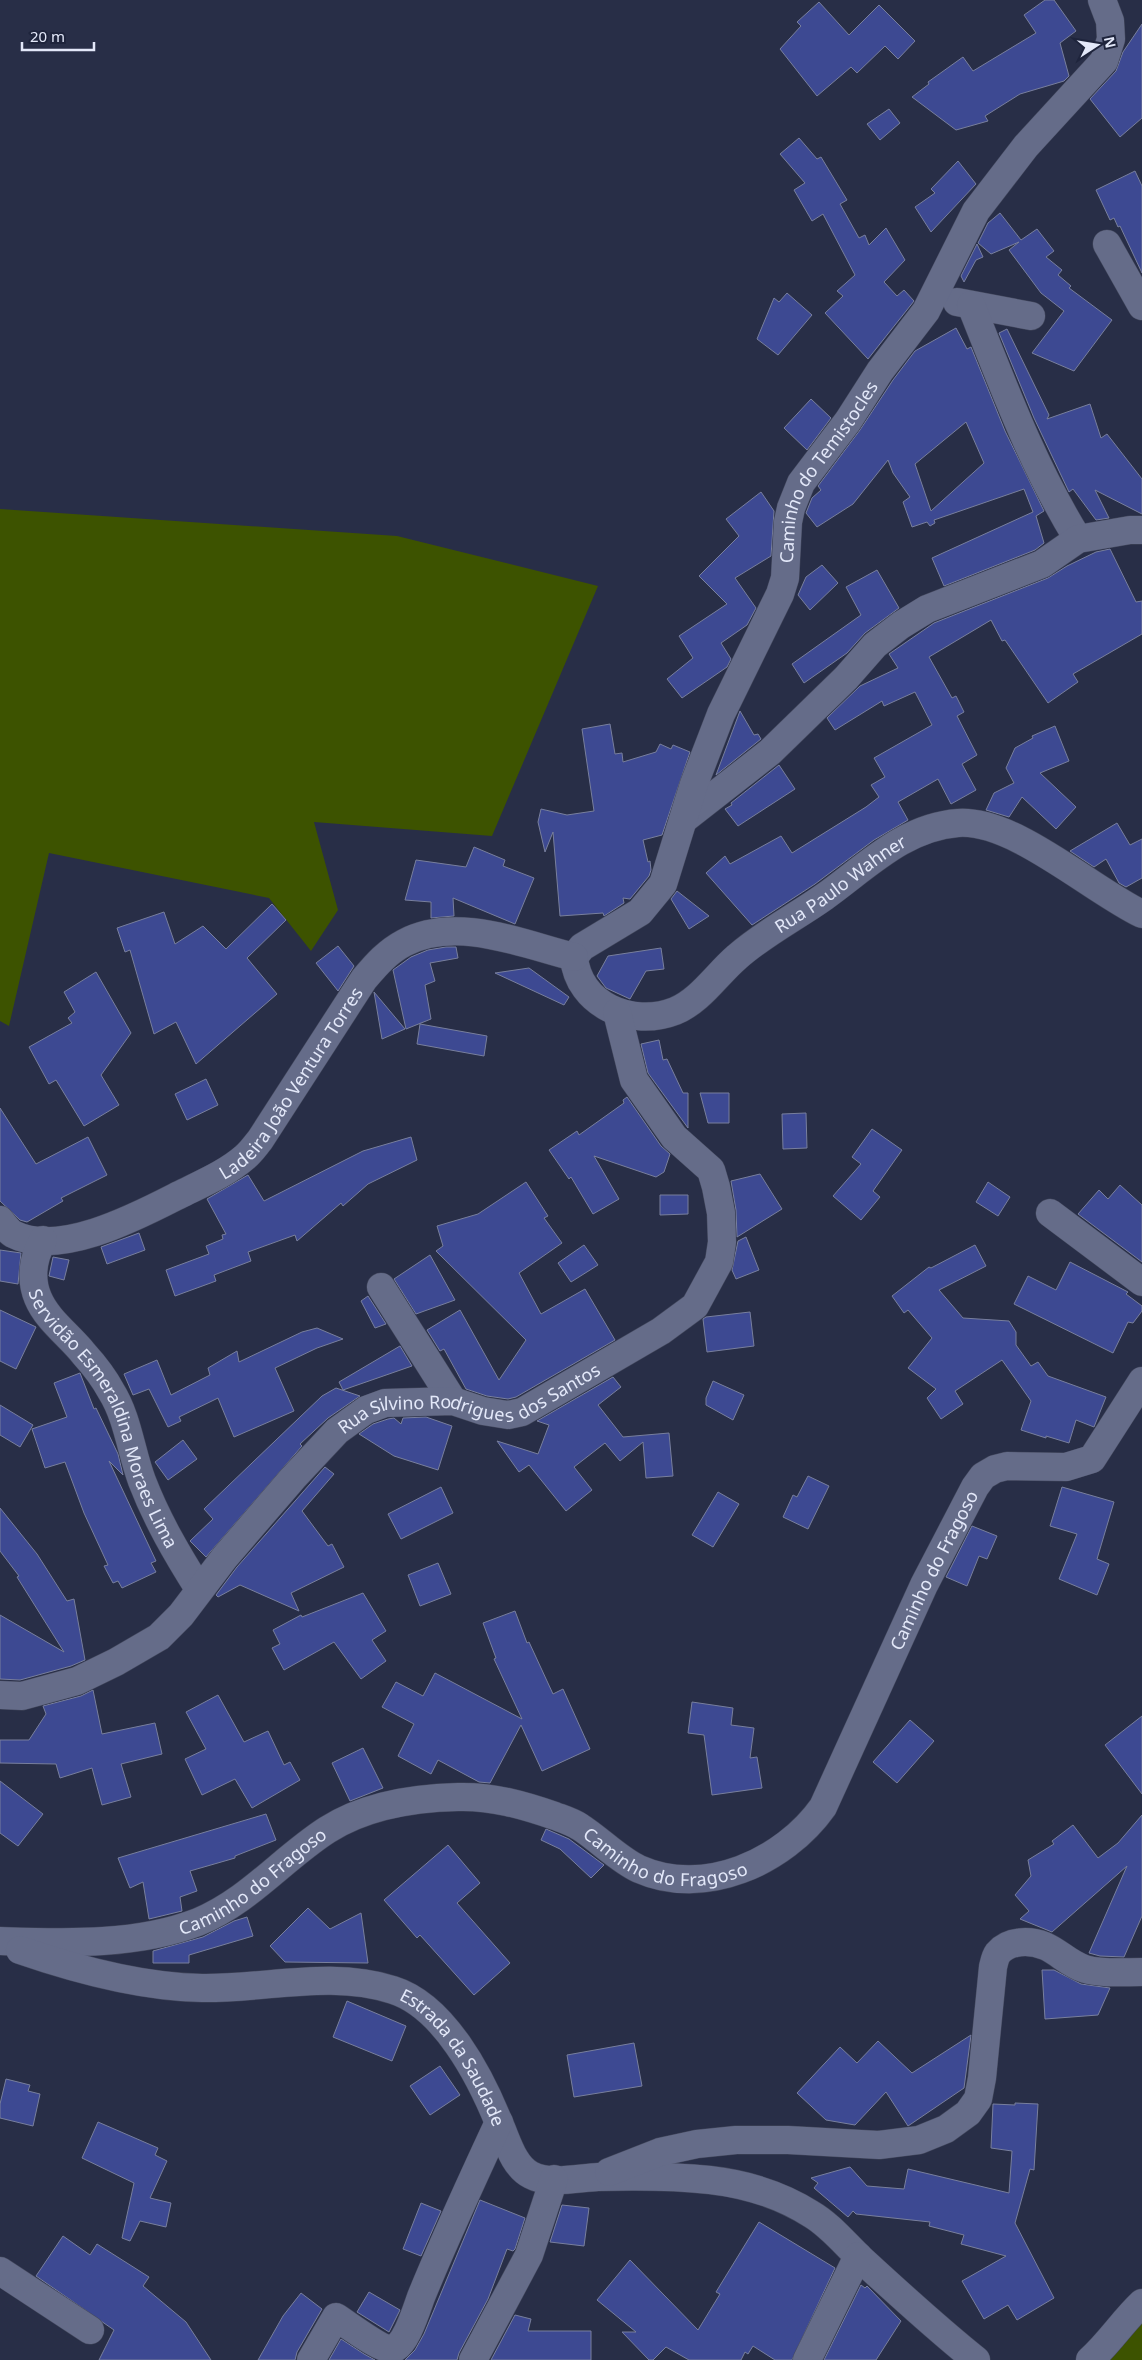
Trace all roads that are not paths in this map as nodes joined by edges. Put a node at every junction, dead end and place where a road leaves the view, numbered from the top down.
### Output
1 (1104, 2) edge
2 (1107, 244) dead end
3 (934, 297) junction
4 (971, 305) junction
5 (1142, 306) edge
6 (1030, 316) dead end
7 (1142, 530) edge
8 (1078, 539) junction
9 (682, 820) junction
10 (1142, 914) edge
11 (574, 957) junction
12 (617, 1012) junction
13 (1050, 1213) dead end
14 (0, 1220) edge
15 (43, 1240) junction
16 (1142, 1282) edge
17 (381, 1287) dead end
18 (1142, 1381) edge
19 (454, 1400) junction
20 (1130, 1416) edge
21 (199, 1589) junction
22 (0, 1695) edge
23 (0, 1942) edge
24 (1142, 1972) edge
25 (499, 2122) junction
26 (596, 2178) junction
27 (554, 2179) junction
28 (858, 2256) junction
29 (0, 2271) edge
30 (1142, 2303) edge
31 (90, 2330) dead end
32 (311, 2360) edge
33 (472, 2360) edge
34 (807, 2360) edge
35 (976, 2360) edge
36 (1090, 2360) edge

1 - 3 street, Caminho do Temistocles
2 - 5 street
3 - 4 street
3 - 9 street, Caminho do Temistocles
4 - 6 street
4 - 8 street
7 - 8 street
8 - 9 street
9 - 11 street, Caminho do Temistocles
10 - 12 street, Rua Paulo Wahner
11 - 12 street, Rua Paulo Wahner
11 - 15 street, Ladeira João Ventura Torres
12 - 19 street, Rua Silvino Rodrigues dos Santos
13 - 16 street
14 - 15 street, Ladeira João Ventura Torres
15 - 21 street, Servidão Esmeraldina Moraes Lima
17 - 19 street
18 - 20 street, Caminho do Fragoso
19 - 21 street, Rua Silvino Rodrigues dos Santos
20 - 23 street, Caminho do Fragoso
21 - 22 street, Rua Silvino Rodrigues dos Santos
23 - 25 street, Estrada da Saudade
24 - 26 street
25 - 27 street, Estrada da Saudade
25 - 32 street
26 - 27 street, Estrada da Saudade
26 - 28 street, Estrada da Saudade
27 - 33 street
28 - 34 street
28 - 35 street, Estrada da Saudade
29 - 31 street
30 - 36 street

